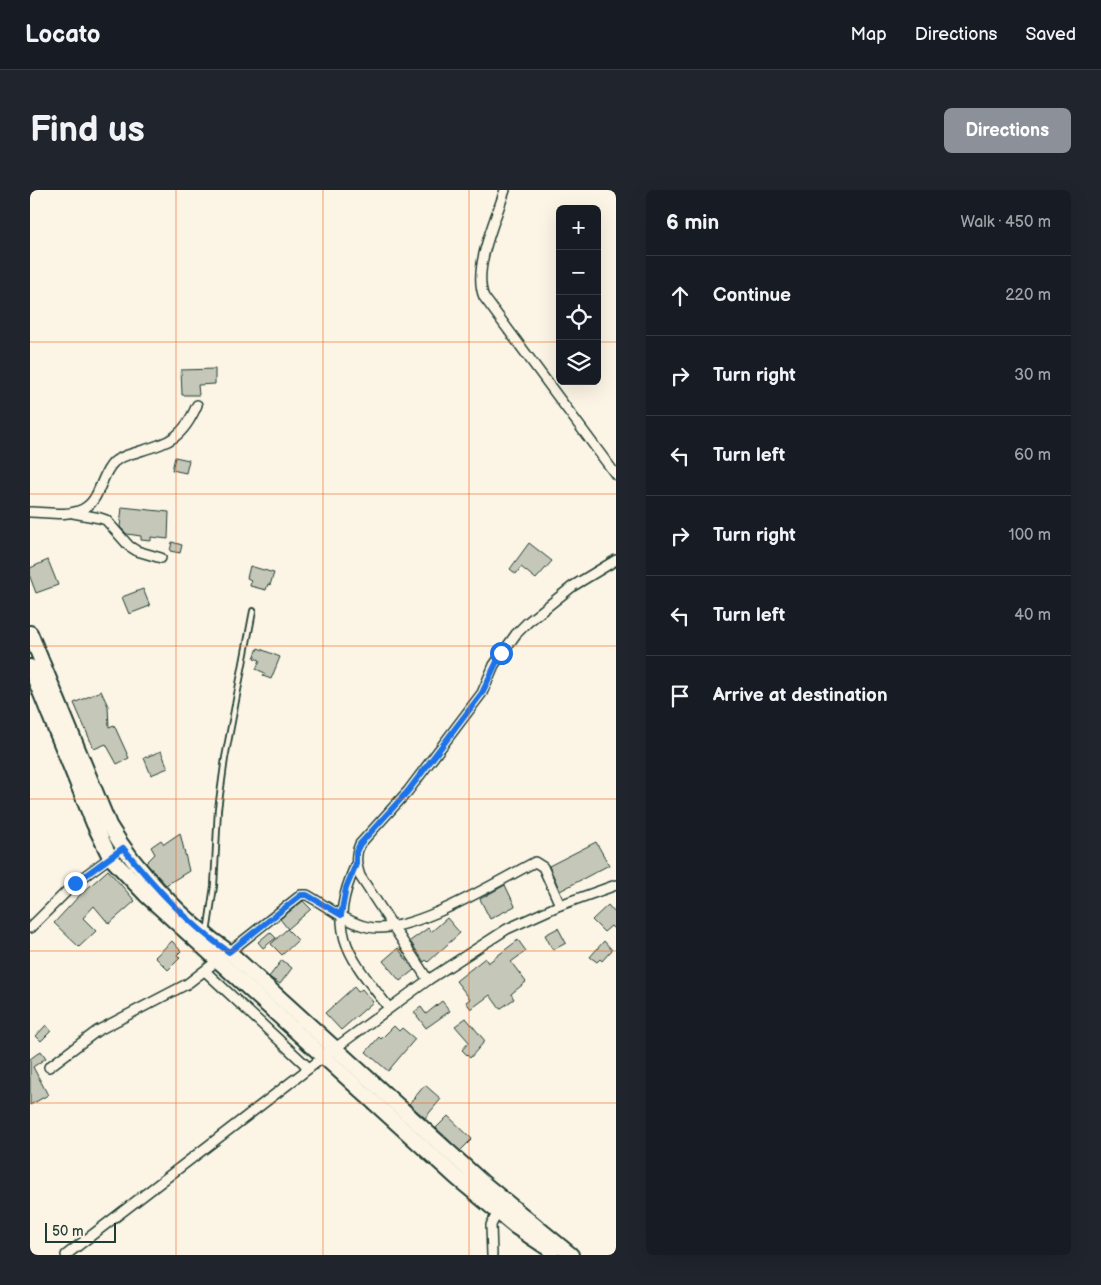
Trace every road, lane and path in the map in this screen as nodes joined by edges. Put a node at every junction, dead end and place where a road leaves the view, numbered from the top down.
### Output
1 (505, 190) edge
2 (197, 405) dead end
3 (616, 475) edge
4 (30, 512) edge
5 (73, 513) junction
6 (161, 558) dead end
7 (616, 560) edge
8 (253, 611) dead end
9 (30, 633) edge
10 (30, 667) edge
11 (123, 848) junction
12 (110, 858) junction
13 (356, 864) junction
14 (614, 889) edge
15 (560, 905) junction
16 (341, 915) junction
17 (30, 928) edge
18 (394, 928) junction
19 (206, 937) junction
20 (229, 952) junction
21 (217, 961) junction
22 (206, 972) junction
23 (428, 980) junction
24 (389, 1008) junction
25 (334, 1049) junction
26 (322, 1058) junction
27 (49, 1067) dead end
28 (309, 1068) junction
29 (501, 1206) junction
30 (66, 1255) edge
31 (492, 1255) edge
32 (559, 1255) edge
33 (570, 1255) edge

1 - 3 street
2 - 5 street
4 - 5 street
5 - 6 street
7 - 13 street
8 - 19 lane
9 - 11 main road
10 - 12 main road
11 - 12 street
11 - 19 main road
12 - 17 street
12 - 21 main road
13 - 16 street
13 - 18 street
14 - 15 street
15 - 18 street
15 - 23 street
16 - 18 street
16 - 20 street
16 - 24 street
18 - 23 street
19 - 20 main road
20 - 25 main road
21 - 22 street
21 - 26 main road
22 - 27 street
22 - 28 street
23 - 24 street
24 - 25 street
25 - 26 street
25 - 29 main road
26 - 28 street
26 - 29 main road
28 - 30 street
29 - 31 street
29 - 32 main road
29 - 33 main road

